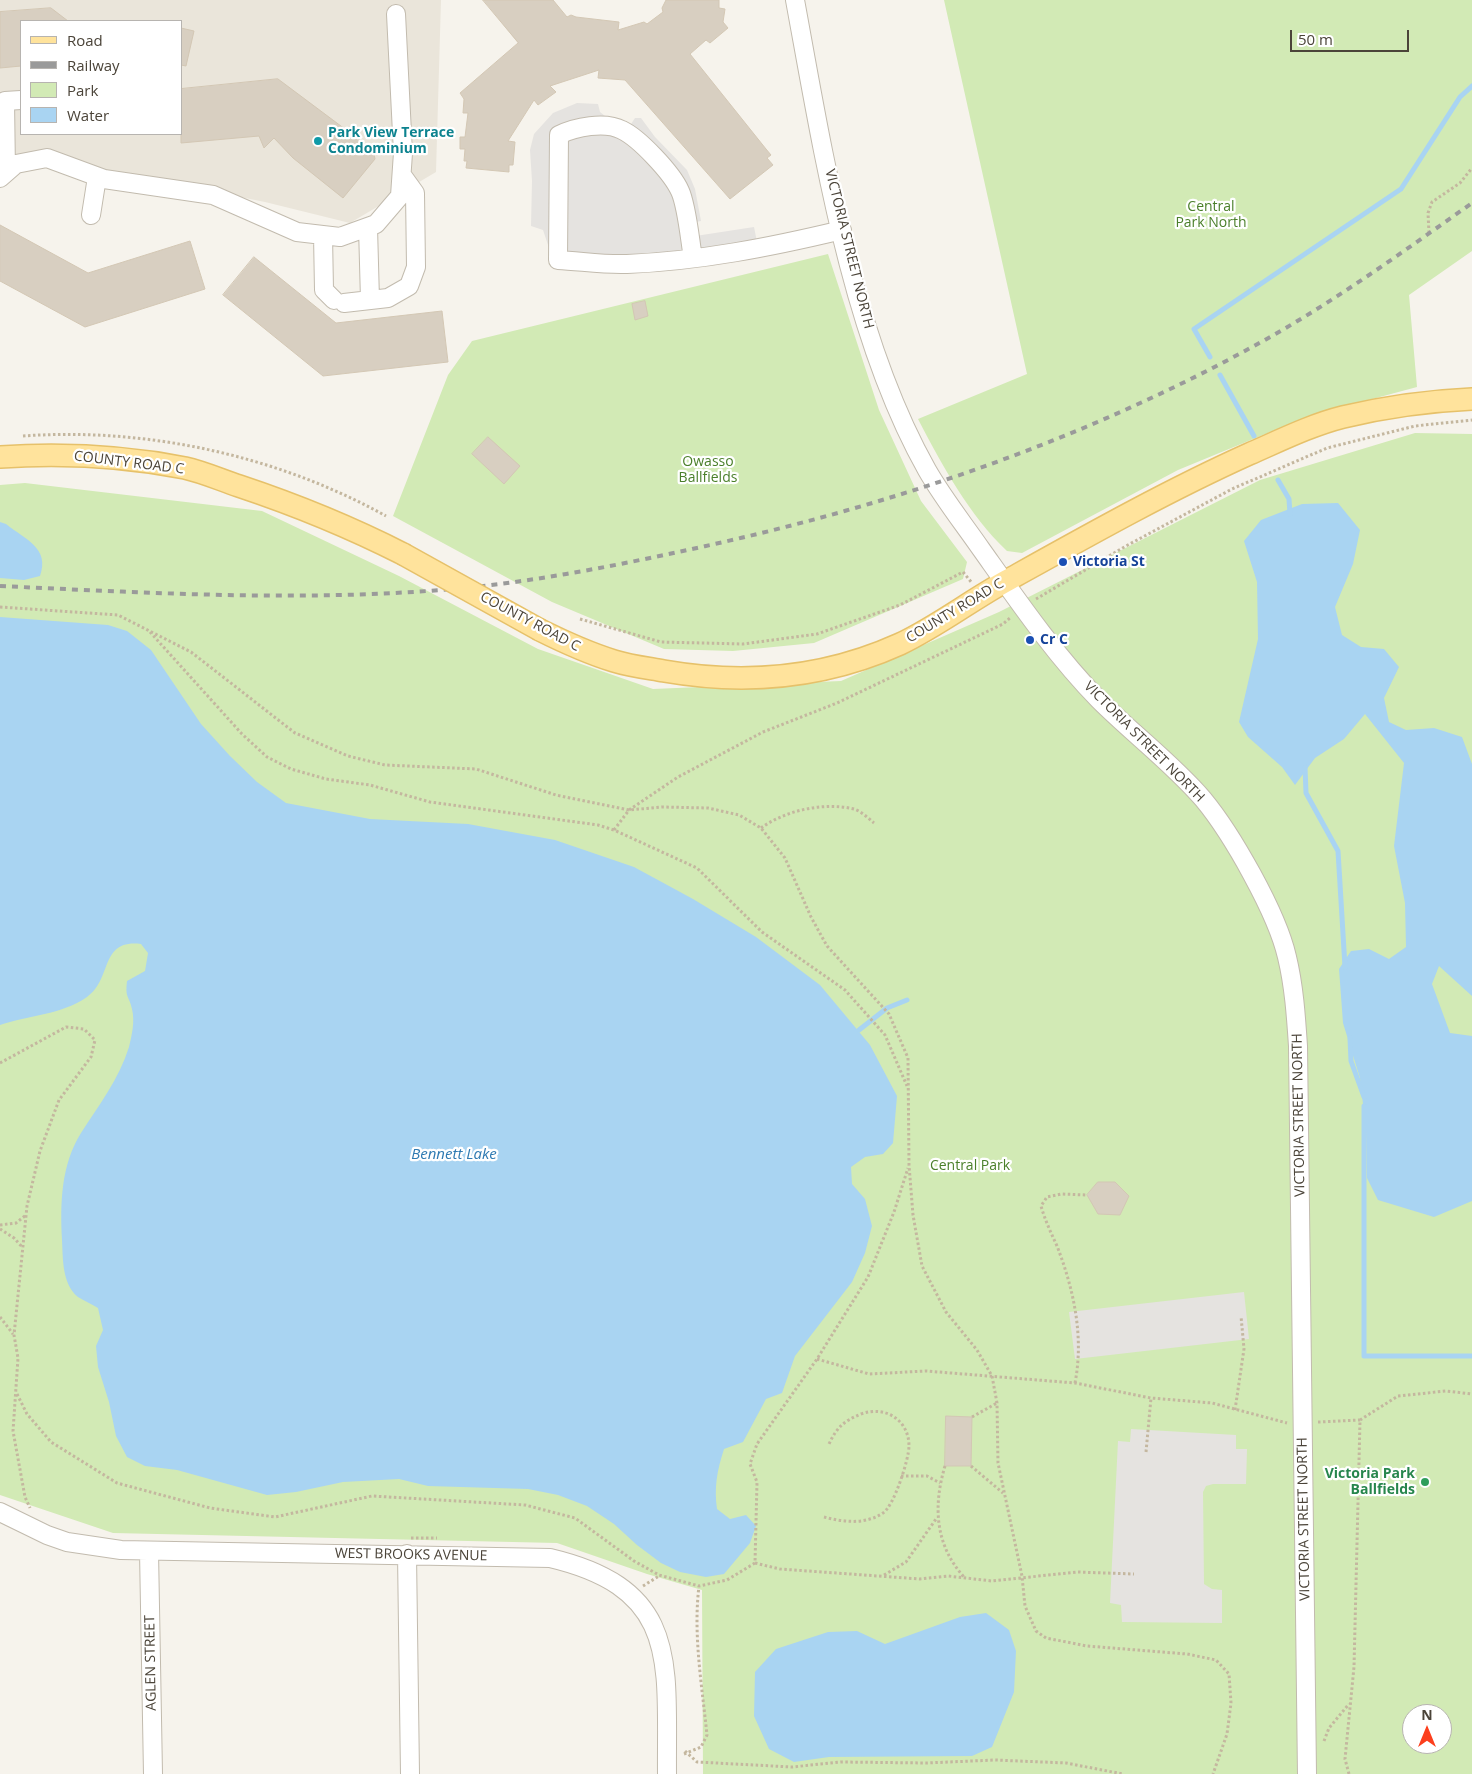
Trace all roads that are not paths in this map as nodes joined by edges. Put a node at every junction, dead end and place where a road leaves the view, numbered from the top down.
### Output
1 (795, 0) edge
2 (396, 14) dead end
3 (20, 100) edge
4 (3, 175) edge
5 (402, 175) junction
6 (97, 177) junction
7 (91, 215) dead end
8 (368, 227) junction
9 (842, 230) junction
10 (323, 235) junction
11 (693, 258) junction
12 (370, 300) junction
13 (1472, 399) edge
14 (0, 457) edge
15 (1004, 582) junction
16 (0, 1512) edge
17 (405, 1547) junction
18 (149, 1551) junction
19 (153, 1774) edge
20 (410, 1774) edge
21 (667, 1774) edge
22 (1307, 1774) edge

1 - 9 street, VICTORIA STREET NORTH
2 - 5 street
3 - 4 street
4 - 6 street
5 - 8 street
5 - 12 street
6 - 7 street
6 - 10 street
8 - 10 street
8 - 12 street
9 - 11 street
9 - 15 street, VICTORIA STREET NORTH
10 - 12 street
11 - 11 street
13 - 15 main road, COUNTY ROAD C
14 - 15 main road, COUNTY ROAD C, bridge
15 - 22 street, VICTORIA STREET NORTH
16 - 18 street, WEST BROOKS AVENUE
17 - 18 street, WEST BROOKS AVENUE
17 - 20 street
17 - 21 street, WEST BROOKS AVENUE
18 - 19 street, AGLEN STREET

